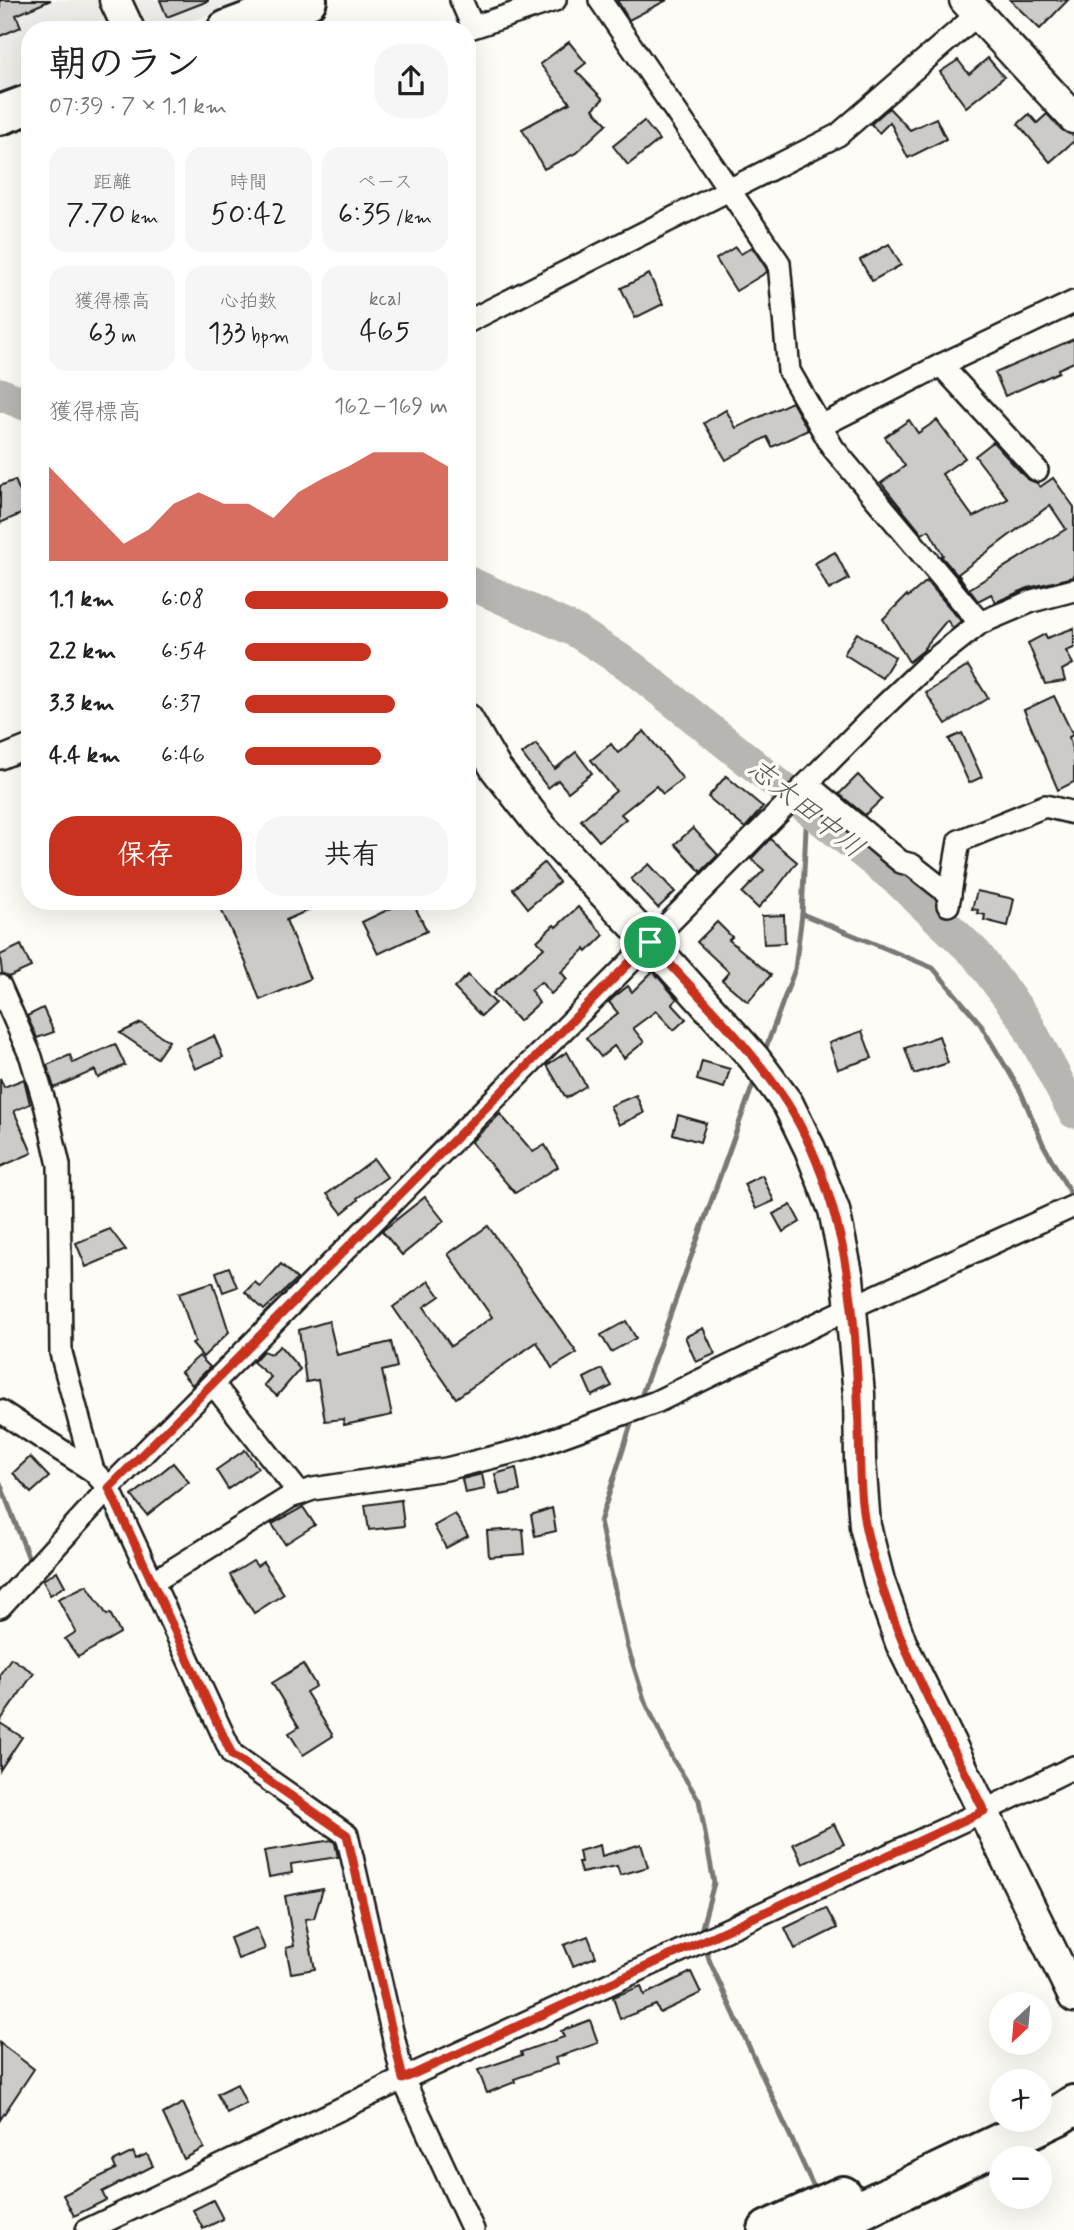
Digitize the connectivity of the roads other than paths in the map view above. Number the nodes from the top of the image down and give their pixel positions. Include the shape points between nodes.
1 (115, 0) edge
2 (307, 0) edge
3 (461, 0) edge
4 (555, 0) edge
5 (600, 0) edge
6 (972, 6) edge
7 (125, 21) edge
8 (251, 21) edge
9 (470, 21) edge
10 (476, 26) edge
11 (21, 107) edge
12 (0, 115) edge
13 (1074, 118) edge
14 (730, 190) junction
15 (1074, 302) edge
16 (476, 317) edge
17 (941, 365) junction
18 (821, 426) junction
19 (1037, 470) dead end
20 (1074, 590) edge
21 (981, 623) junction
22 (476, 735) edge
23 (21, 750) edge
24 (0, 758) edge
25 (804, 787) junction
26 (1074, 813) edge
27 (650, 942) junction
28 (0, 986) edge
29 (1072, 1207) edge
30 (852, 1307) junction
31 (213, 1384) junction
32 (0, 1411) edge
33 (93, 1471) junction
34 (109, 1488) junction
35 (300, 1494) junction
36 (153, 1582) junction
37 (0, 1607) edge
38 (1074, 1767) edge
39 (984, 1811) junction
40 (1074, 1997) edge
41 (403, 2079) junction
42 (1074, 2092) edge
43 (1052, 2101) edge
44 (1074, 2105) edge
45 (989, 2129) edge
46 (87, 2230) edge
47 (473, 2230) edge
48 (768, 2230) edge
49 (818, 2230) edge

1 - 7 street
2 - 8 highway
3 - 9 street
4 - 10 street
5 - 14 street
6 - 13 street
6 - 14 street via 838,135
11 - 12 highway
14 - 16 street
14 - 18 street via 779,263 789,371
15 - 17 street
17 - 18 street
17 - 19 street
18 - 21 street via 833,448
20 - 21 street via 1032,601
21 - 25 street via 928,664
22 - 27 street via 496,769 543,829
23 - 24 street
25 - 26 street via 901,862 912,865 949,900 959,841 1045,806
25 - 27 street
27 - 30 street via 754,1058 788,1104 834,1210
27 - 31 street
28 - 33 street via 31,1057 59,1165 61,1353
29 - 30 street
30 - 35 street via 656,1402 526,1449 446,1469
30 - 39 street via 865,1526 879,1581 901,1643
31 - 34 street
31 - 35 street
32 - 33 street
33 - 34 street
34 - 36 street
34 - 37 street
35 - 36 street
36 - 41 street via 232,1755 347,1835
38 - 39 street
39 - 40 street
39 - 41 street
41 - 46 street
41 - 47 street
42 - 43 highway
44 - 49 highway
45 - 48 highway

